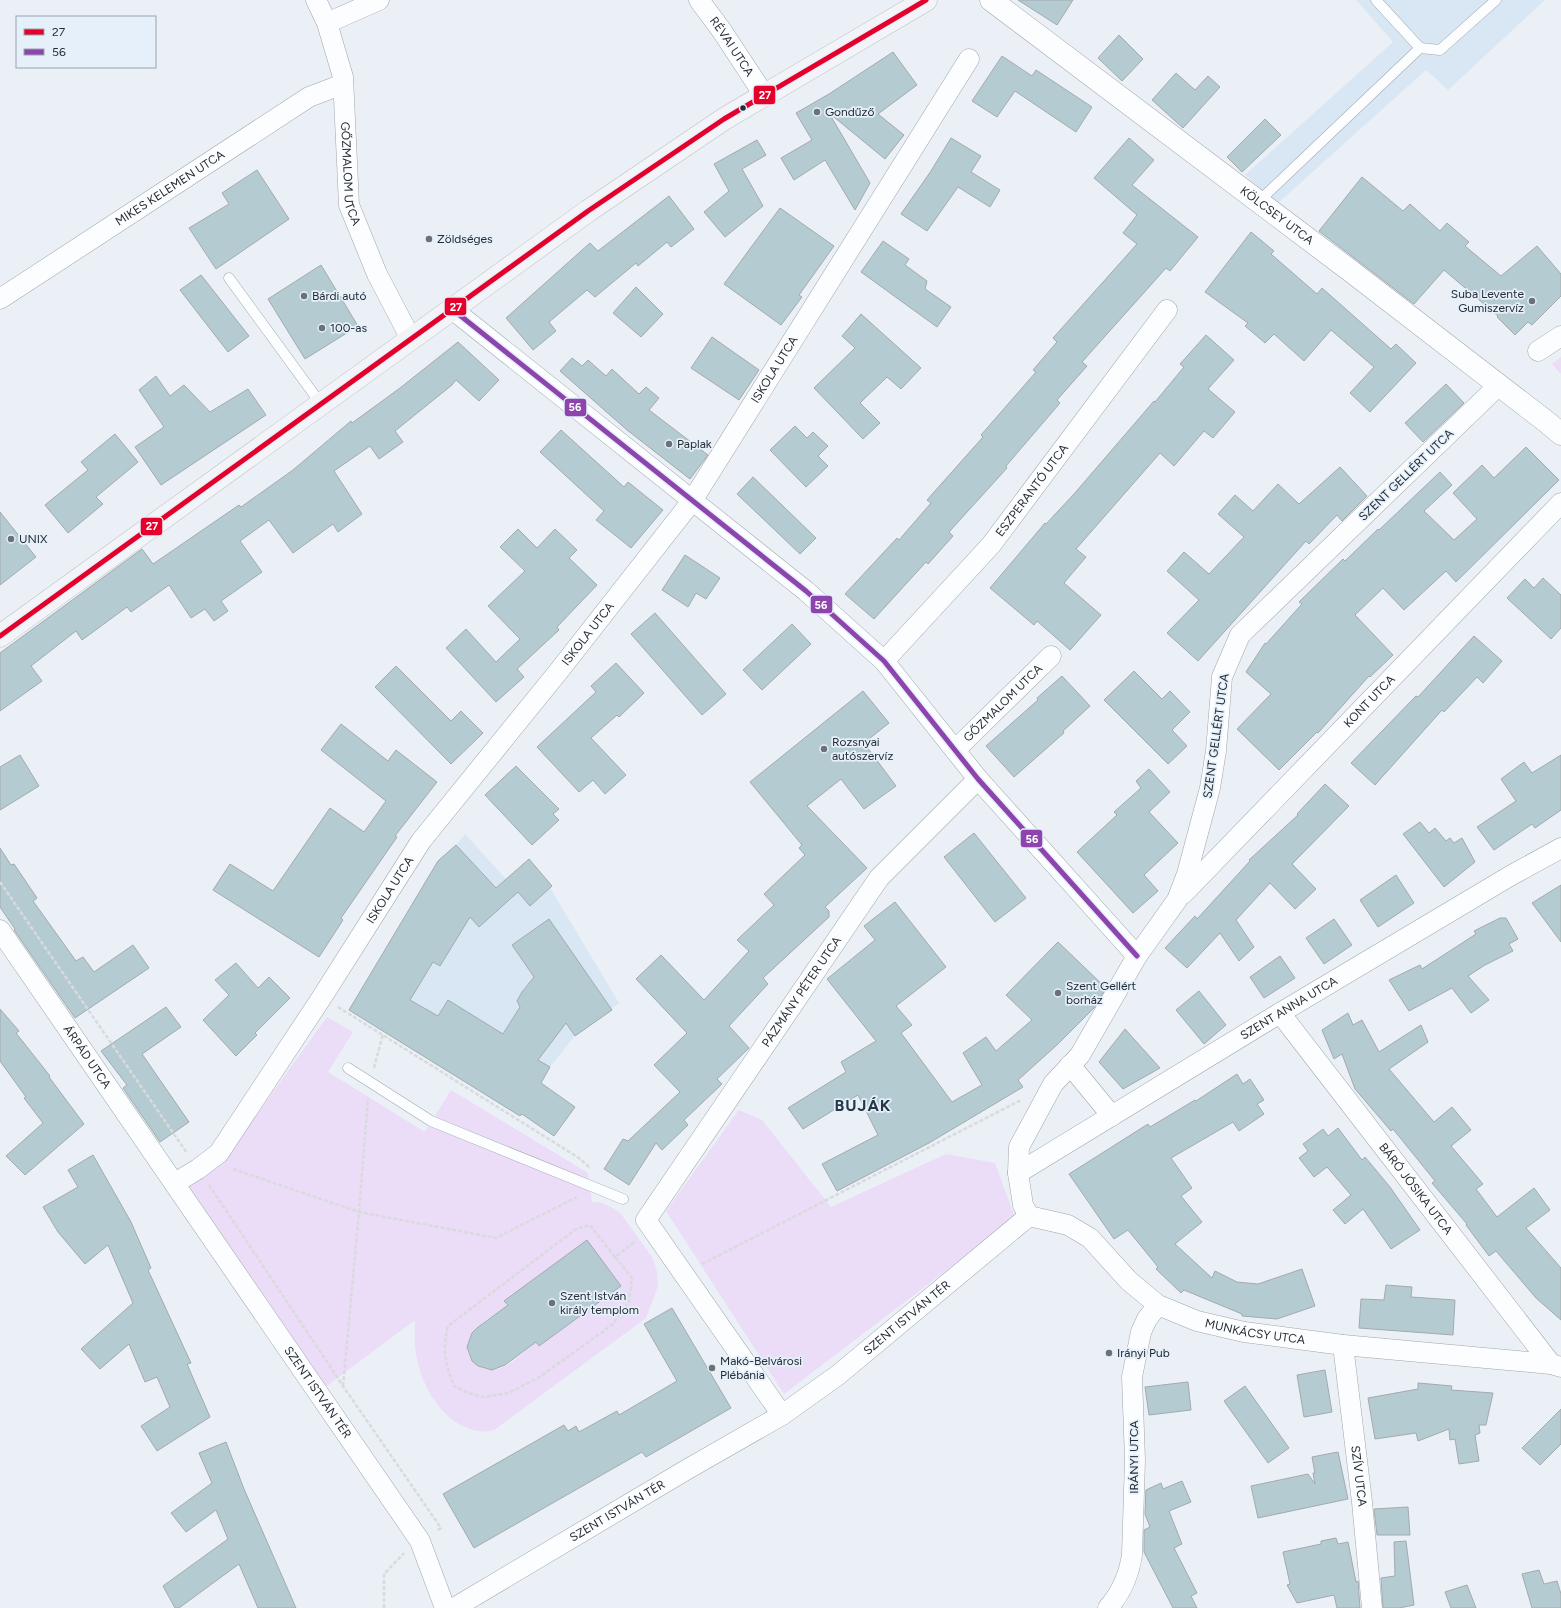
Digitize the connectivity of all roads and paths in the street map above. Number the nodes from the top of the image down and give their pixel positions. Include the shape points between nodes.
1 (316, 0) edge
2 (379, 0) edge
3 (699, 0) edge
4 (926, 0) edge
5 (991, 0) edge
6 (1376, 0) edge
7 (1496, 0) edge
8 (327, 23) junction
9 (1420, 48) junction
10 (969, 59) dead end
11 (343, 84) junction
12 (764, 95) junction
13 (1258, 202) junction
14 (229, 278) dead end
15 (0, 299) edge
16 (452, 309) junction
17 (1167, 310) dead end
18 (1561, 336) edge
19 (411, 339) junction
20 (1538, 351) dead end
21 (1499, 385) junction
22 (321, 404) junction
23 (1561, 434) edge
24 (692, 501) junction
25 (1561, 503) edge
26 (0, 636) edge
27 (1051, 656) dead end
28 (884, 661) junction
29 (955, 750) junction
30 (978, 779) junction
31 (1561, 848) edge
32 (1177, 900) junction
33 (0, 930) edge
34 (1137, 956) junction
35 (322, 997) junction
36 (1280, 1013) junction
37 (383, 1034) junction
38 (1070, 1065) junction
39 (348, 1068) dead end
40 (371, 1082) junction
41 (1025, 1098) dead end
42 (1112, 1116) junction
43 (209, 1161) junction
44 (595, 1173) dead end
45 (1018, 1173) junction
46 (175, 1183) junction
47 (584, 1194) dead end
48 (623, 1198) dead end
49 (359, 1212) junction
50 (1029, 1216) junction
51 (649, 1225) junction
52 (615, 1257) junction
53 (683, 1273) junction
54 (1158, 1305) junction
55 (1343, 1345) junction
56 (1556, 1366) edge
57 (343, 1386) dead end
58 (782, 1415) junction
59 (445, 1608) edge
60 (454, 1608) edge
61 (1108, 1608) edge
62 (1372, 1608) edge

1 - 8 street, GŐZMALOM UTCA
2 - 8 street
3 - 12 street, RÉVAI UTCA
4 - 12 main road
5 - 13 main road, KÖLCSEY UTCA
6 - 9 lane
7 - 9 lane via 1440,50
8 - 11 street, GŐZMALOM UTCA
9 - 13 lane
10 - 24 street, ISKOLA UTCA
11 - 15 street, MIKES KELEMEN UTCA via 309,97
11 - 19 street, GŐZMALOM UTCA via 349,205 377,274
12 - 16 main road via 588,210
13 - 21 main road, KÖLCSEY UTCA
14 - 22 lane
16 - 19 main road
16 - 24 street, GŐZMALOM UTCA
17 - 28 street, ESZPERANTÓ UTCA via 991,545
18 - 20 street
19 - 22 main road
21 - 23 main road, KÖLCSEY UTCA
21 - 32 street, SZENT GELLÉRT UTCA via 1240,634 1222,677 1210,788 1187,874
22 - 26 main road
24 - 28 street, GŐZMALOM UTCA via 806,591
24 - 35 street, ISKOLA UTCA via 421,841
25 - 32 street, KONT UTCA
27 - 29 street, GŐZMALOM UTCA
28 - 29 street, GŐZMALOM UTCA
29 - 30 street, GŐZMALOM UTCA
30 - 34 street, GŐZMALOM UTCA
30 - 51 street, PÁZMÁNY PÉTER UTCA via 879,878
31 - 36 street, SZENT ANNA UTCA
32 - 34 street, SZENT GELLÉRT UTCA
33 - 46 street, ÁRPÁD UTCA
34 - 38 street, SZENT GELLÉRT UTCA via 1080,1055
35 - 37 path
35 - 43 street, ISKOLA UTCA via 219,1153
36 - 42 street, SZENT ANNA UTCA
36 - 56 street, BÁRÓ JÓSIKA UTCA
37 - 40 path
37 - 44 path via 579,1158
38 - 42 street
38 - 45 street, SZENT GELLÉRT UTCA via 1053,1084 1018,1147
39 - 40 lane
40 - 48 lane via 432,1121
40 - 49 path
41 - 53 path
42 - 45 street, SZENT ANNA UTCA
43 - 46 street, ISKOLA UTCA
43 - 49 path
45 - 50 street via 1023,1205
46 - 59 street, SZENT ISTVÁN TÉR via 420,1541
47 - 49 path via 496,1238
49 - 57 path
50 - 54 street, MUNKÁCSY UTCA via 1068,1225 1090,1238 1129,1281
50 - 58 street, SZENT ISTVÁN TÉR via 838,1376
51 - 52 path
51 - 53 street
52 - 52 path via 590,1225 576,1229 448,1326 445,1362 454,1386 484,1397 508,1393 538,1378 612,1325 629,1302 632,1278
53 - 58 street
54 - 55 street, MUNKÁCSY UTCA via 1197,1321 1244,1332
54 - 61 street, IRÁNYI UTCA via 1141,1332 1132,1377 1135,1460 1132,1555 1127,1580
55 - 56 street, MUNKÁCSY UTCA
55 - 62 street, SZÍV UTCA
58 - 60 street, SZENT ISTVÁN TÉR

